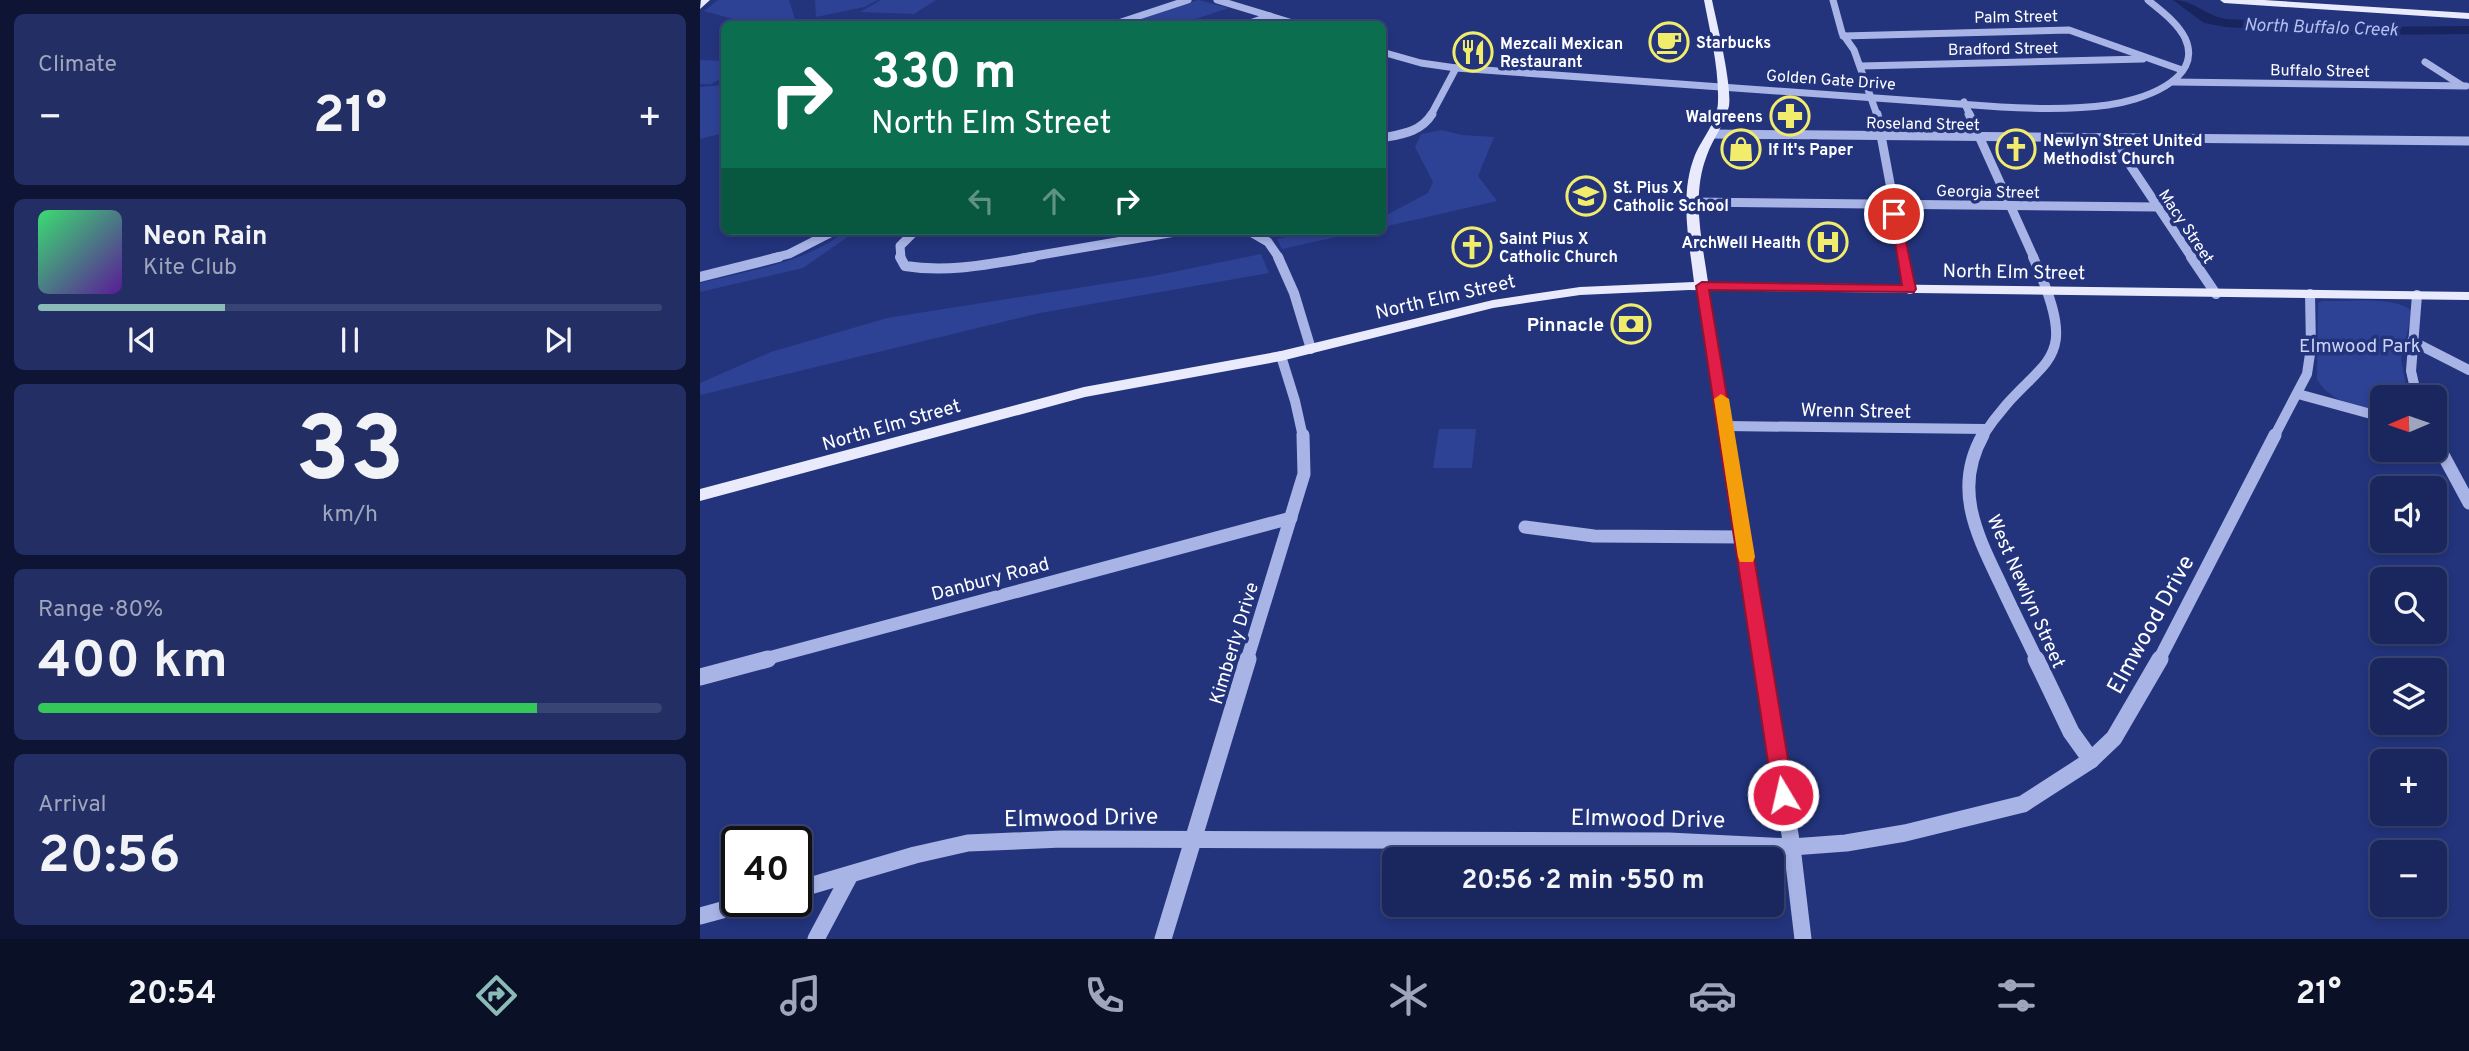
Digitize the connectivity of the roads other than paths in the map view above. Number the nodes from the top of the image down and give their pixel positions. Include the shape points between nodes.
1 (706, 0) edge
2 (1188, 0) edge
3 (1217, 0) edge
4 (1708, 0) edge
5 (1833, 0) edge
6 (2148, 0) edge
7 (2224, 0) edge
8 (700, 6) edge
9 (1270, 16) junction
10 (2469, 16) edge
11 (1124, 21) edge
12 (1256, 21) edge
13 (1286, 21) edge
14 (1843, 36) junction
15 (1386, 54) edge
16 (2147, 59) junction
17 (2425, 61) dead end
18 (1861, 66) junction
19 (1456, 68) junction
20 (2182, 70) junction
21 (2173, 82) junction
22 (1723, 86) junction
23 (2464, 86) joint
24 (1873, 97) junction
25 (1964, 102) junction
26 (1426, 124) joint
27 (1712, 134) junction
28 (1881, 136) junction
29 (1386, 137) edge
30 (1979, 137) junction
31 (2112, 138) junction
32 (2469, 141) edge
33 (1692, 202) junction
34 (1892, 204) junction
35 (2010, 205) junction
36 (2157, 207) junction
37 (826, 235) edge
38 (911, 235) edge
39 (1158, 235) edge
40 (1257, 235) edge
41 (700, 278) edge
42 (1702, 286) junction
43 (1910, 289) junction
44 (2049, 291) junction
45 (2216, 294) junction
46 (2310, 294) junction
47 (2417, 295) junction
48 (2469, 296) edge
49 (2412, 341) junction
50 (1311, 349) junction
51 (1281, 356) junction
52 (2469, 370) edge
53 (2414, 385) edge
54 (2298, 394) junction
55 (2370, 414) edge
56 (1726, 426) junction
57 (1985, 429) junction
58 (2447, 462) edge
59 (700, 495) edge
60 (2469, 503) edge
61 (1291, 518) junction
62 (1525, 527) dead end
63 (1743, 537) junction
64 (700, 677) edge
65 (2091, 760) junction
66 (1193, 841) junction
67 (1791, 846) junction
68 (850, 876) junction
69 (812, 886) edge
70 (721, 910) edge
71 (700, 916) edge
72 (816, 939) edge
73 (1163, 939) edge
74 (1803, 939) edge

1 - 8 main road
2 - 11 street
3 - 9 street
4 - 22 main road
5 - 14 street
6 - 20 street via 2174,23 2188,44 2188,61
7 - 10 main road
9 - 12 street
9 - 13 street
14 - 16 street, Palm Street via 2069,30
14 - 18 street
15 - 19 street, Golden Gate Drive
16 - 18 street, Bradford Street
16 - 20 street, Palm Street
17 - 23 street
18 - 24 street
19 - 22 street, Golden Gate Drive
19 - 26 street
20 - 21 street, Golden Gate Drive
21 - 23 street, Buffalo Street
21 - 25 street, Golden Gate Drive via 2135,100 2100,106
22 - 24 street, Golden Gate Drive
22 - 27 main road via 1722,115
24 - 25 street, Golden Gate Drive
24 - 28 street
25 - 30 street, West Newlyn Street
26 - 29 street
27 - 28 street, Roseland Street
27 - 33 main road via 1697,165
28 - 30 street, Roseland Street
28 - 34 street
30 - 31 street, Roseland Street
30 - 35 street, West Newlyn Street
31 - 32 street, Roseland Street
31 - 36 street, Macy Street
33 - 34 street, Georgia Street
33 - 42 main road
34 - 35 street, Georgia Street
34 - 43 street
35 - 36 street, Georgia Street
35 - 44 street, West Newlyn Street
36 - 45 street, Macy Street
37 - 41 street via 789,254
38 - 39 street via 900,246 905,266 932,270
40 - 50 street via 1276,253
42 - 43 main road, North Elm Street
42 - 50 main road, North Elm Street via 1631,287 1531,297
42 - 56 street
43 - 44 main road, North Elm Street
44 - 45 main road, North Elm Street
44 - 57 street, West Newlyn Street via 2057,344 2044,367
45 - 46 main road, North Elm Street
46 - 47 main road, North Elm Street
46 - 54 street, Elmwood Drive via 2311,347
47 - 48 main road, North Elm Street
47 - 49 street
49 - 52 street
49 - 53 street via 2409,359
50 - 51 main road, North Elm Street
51 - 59 main road, North Elm Street via 1072,395
51 - 61 street, Kimberly Drive via 1307,445
54 - 55 street
54 - 65 street, Elmwood Drive via 2145,688 2114,738
56 - 57 street, Wrenn Street
56 - 63 street
57 - 65 street, West Newlyn Street via 1968,470 1967,500 1977,534 2071,732
58 - 60 street
61 - 64 street, Danbury Road
61 - 66 street, Kimberly Drive
62 - 63 street via 1594,536
63 - 67 street
65 - 67 street, Elmwood Drive via 2023,804 1905,833
66 - 67 street, Elmwood Drive via 1669,841
66 - 68 street, Elmwood Drive via 968,843
66 - 73 street, Kimberly Drive
67 - 74 street
68 - 69 street, Elmwood Drive
68 - 72 street
70 - 71 street

